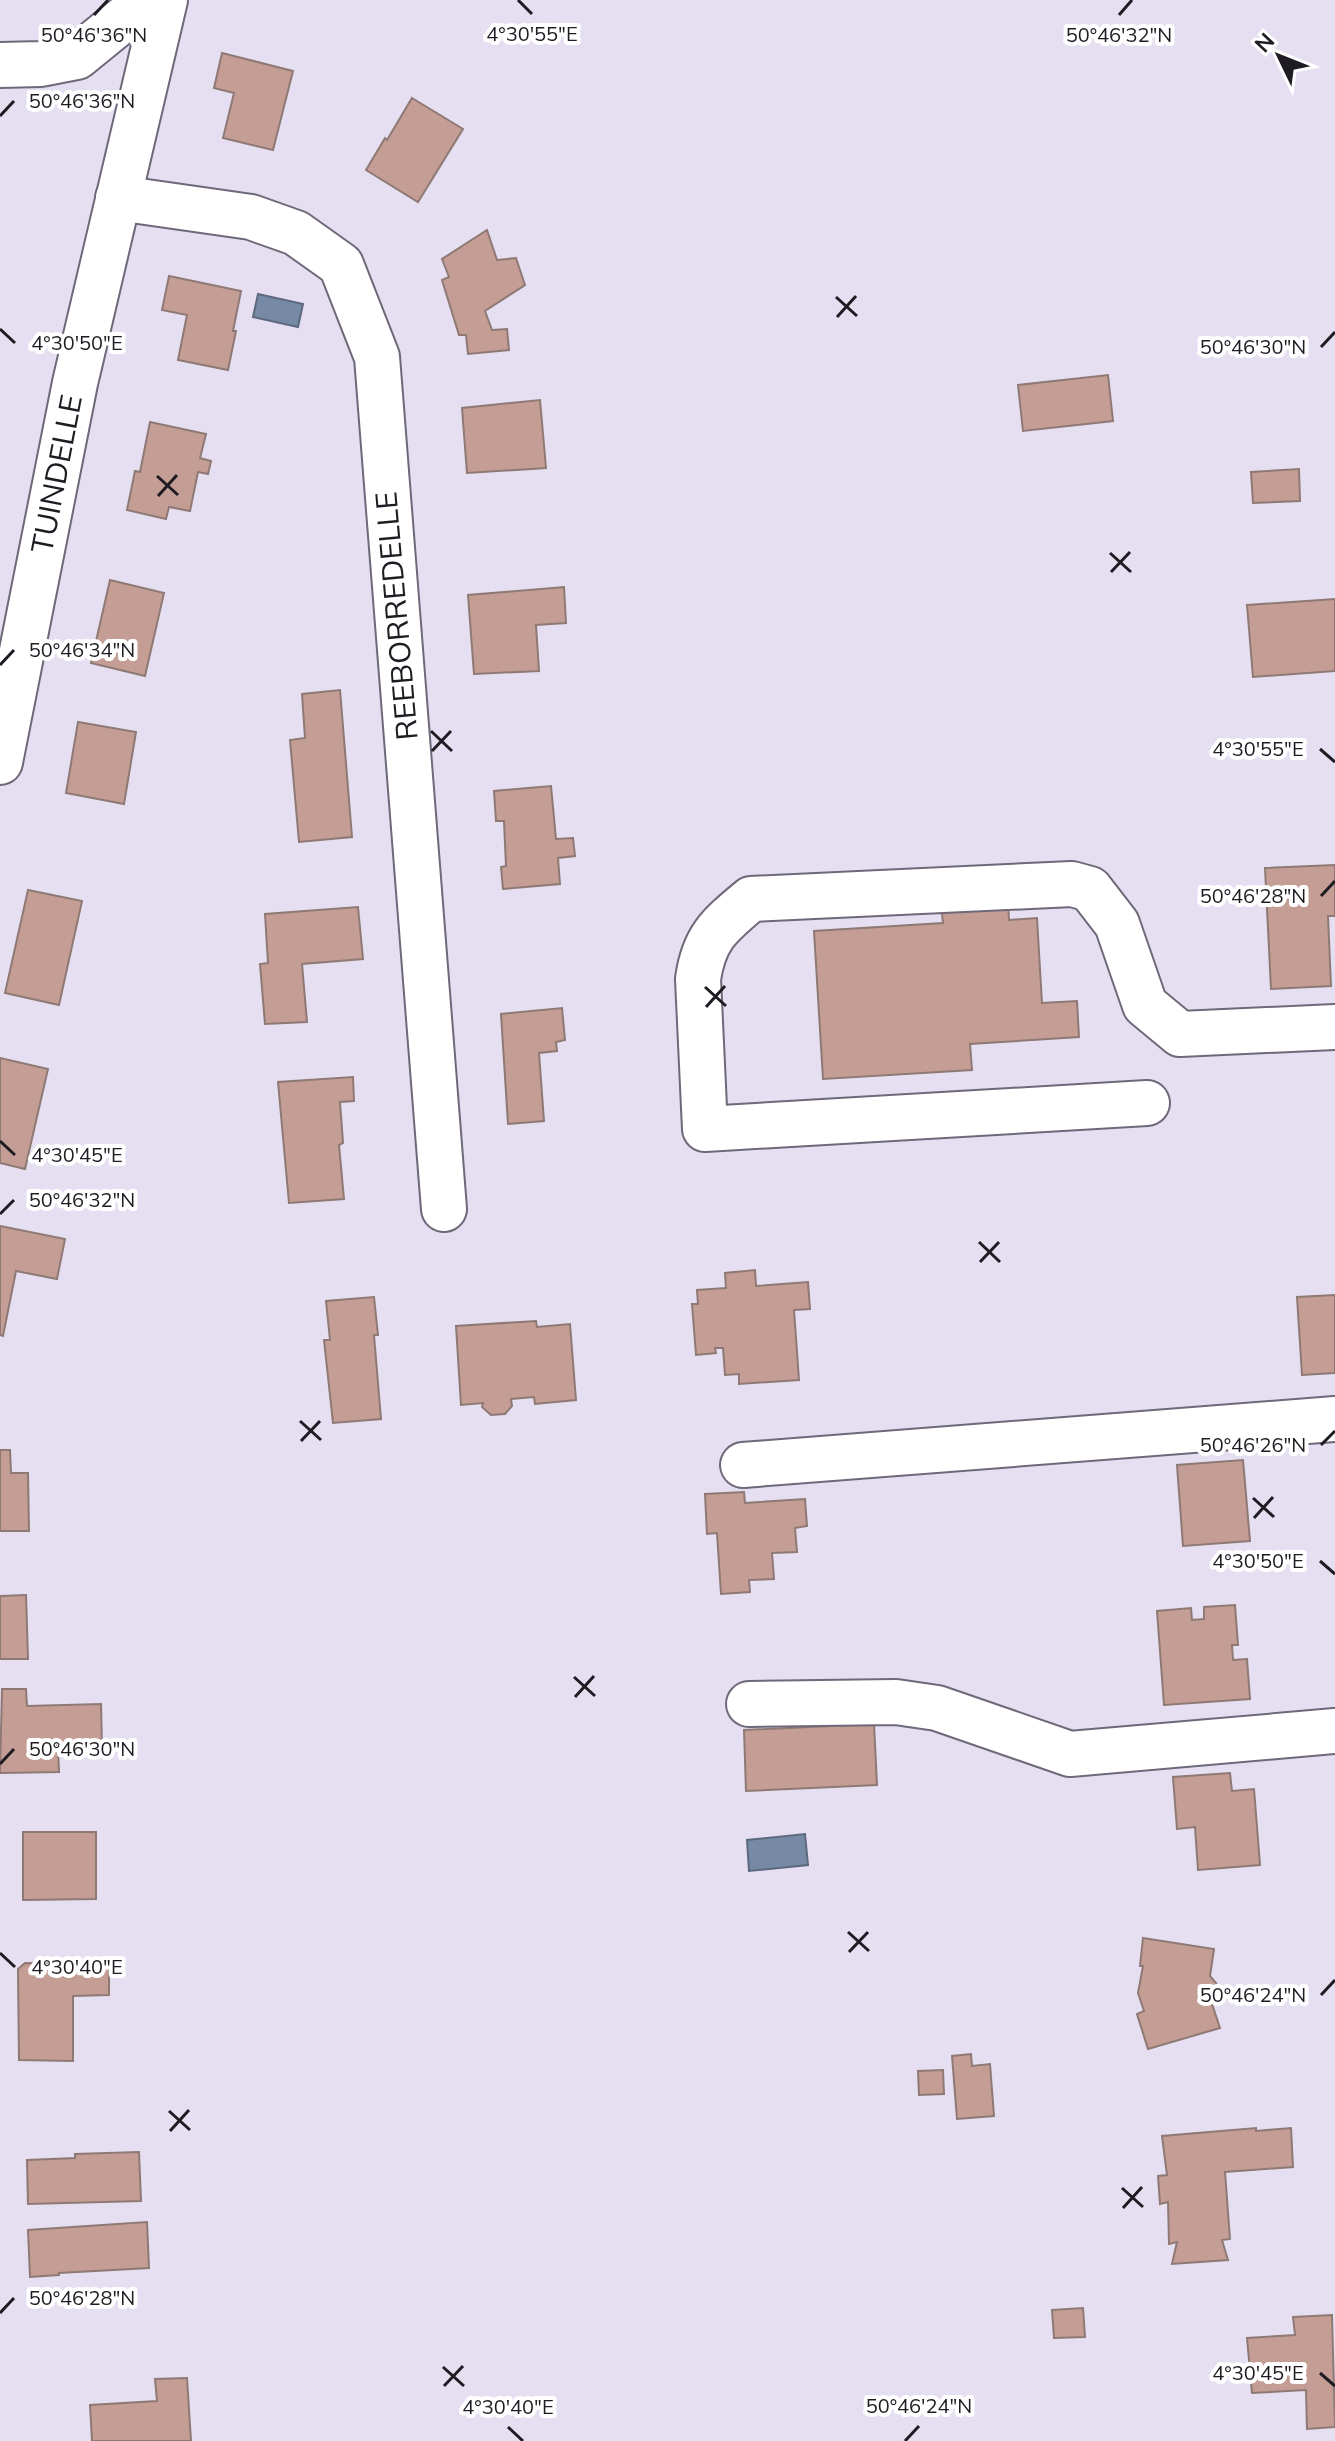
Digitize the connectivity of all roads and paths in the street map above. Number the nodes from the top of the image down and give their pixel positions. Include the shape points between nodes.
1 (147, 0) edge
2 (165, 0) edge
3 (0, 65) edge
4 (118, 198) junction
5 (0, 762) edge
6 (1335, 1027) edge
7 (1147, 1103) dead end
8 (444, 1209) dead end
9 (1335, 1419) edge
10 (743, 1465) dead end
11 (749, 1704) dead end
12 (1335, 1731) edge

1 - 3 street via 77,57
2 - 4 street, TUINDELLE
4 - 5 street, TUINDELLE via 75,383
4 - 8 street, REEBORREDELLE via 251,217 296,233 341,265 377,357
6 - 7 street via 1180,1034 1145,1005 1117,924 1090,889 1072,884 751,899 718,927 701,957 705,1129
9 - 10 street
11 - 12 street via 896,1702 937,1708 1070,1754

